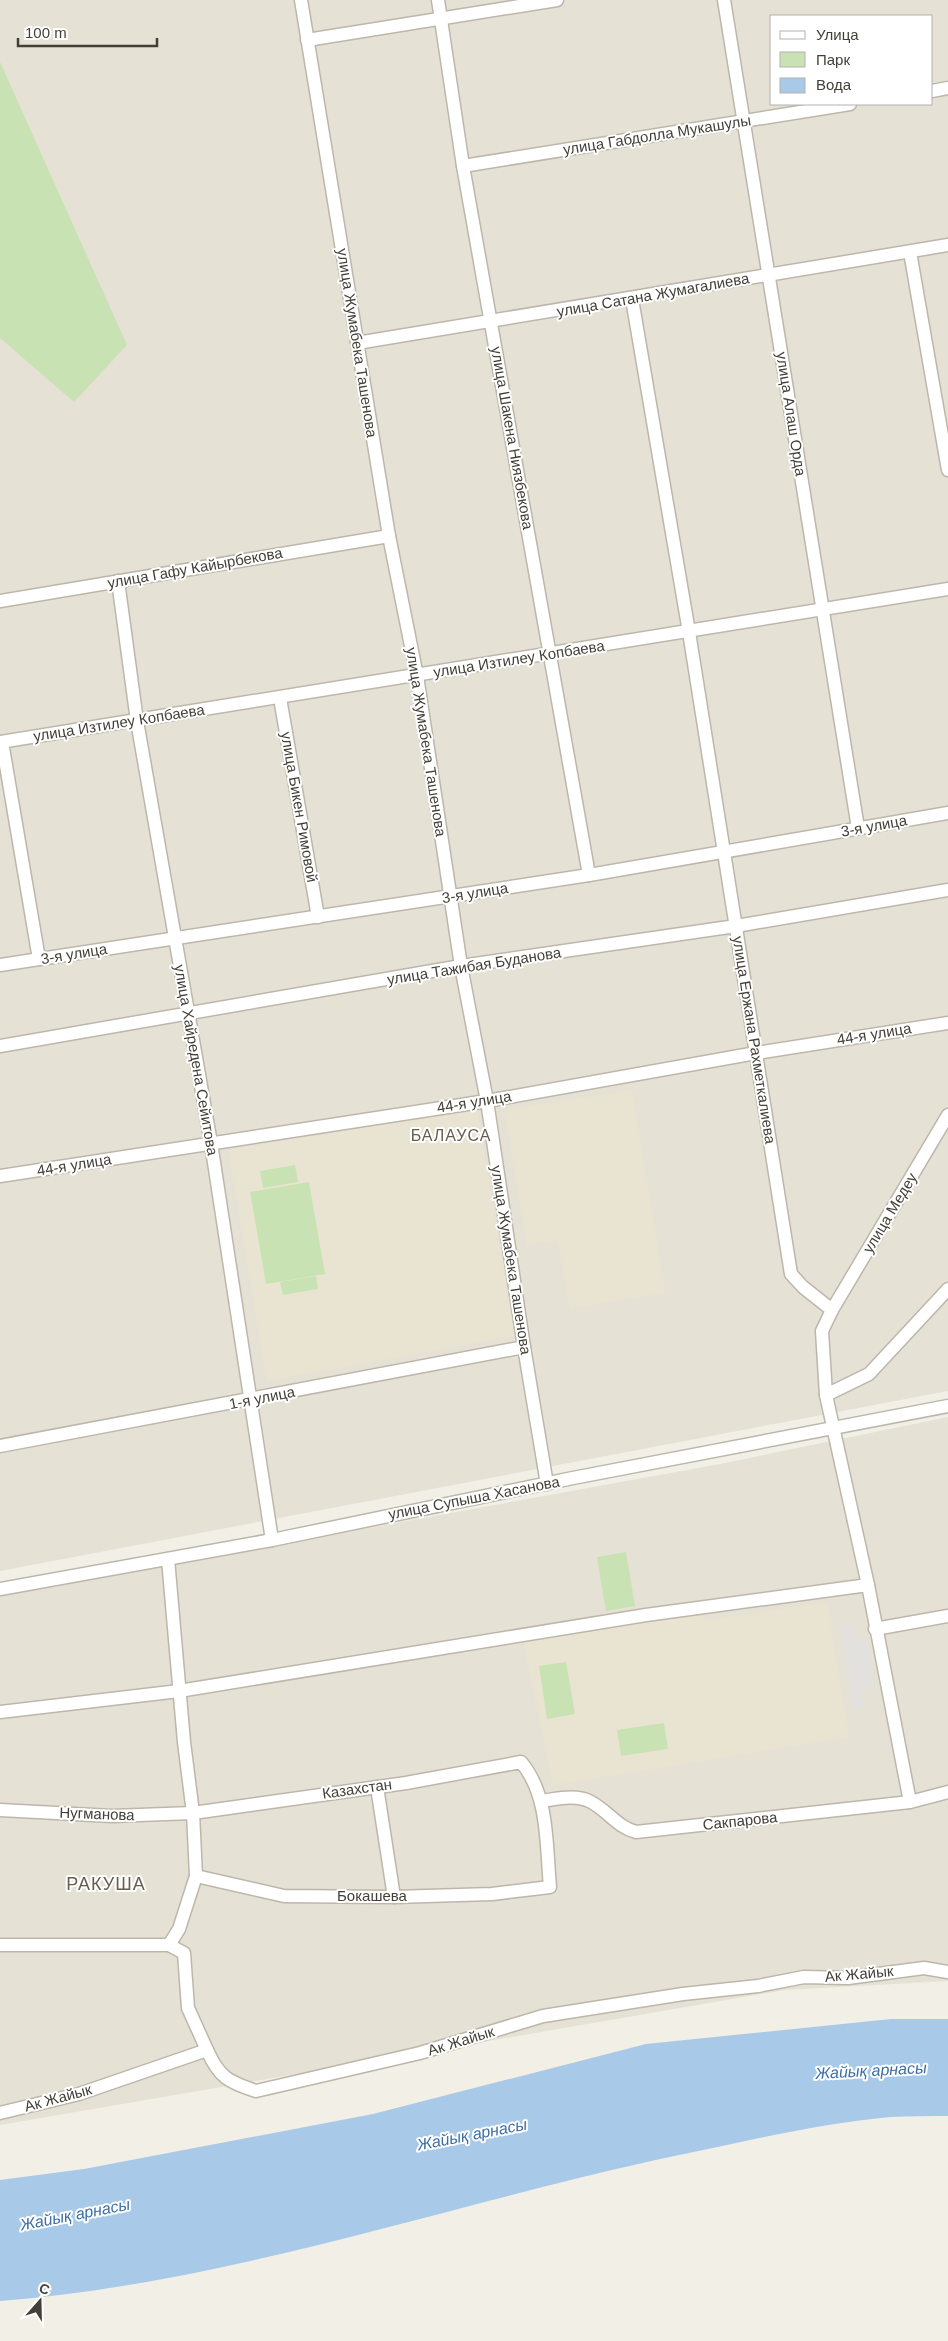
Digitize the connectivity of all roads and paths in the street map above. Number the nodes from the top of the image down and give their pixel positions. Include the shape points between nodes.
1 (301, 0) edge
2 (438, 0) edge
3 (557, 0) edge
4 (724, 0) edge
5 (440, 20) junction
6 (307, 40) junction
7 (948, 88) edge
8 (933, 91) edge
9 (844, 105) edge
10 (744, 121) junction
11 (463, 166) junction
12 (948, 245) edge
13 (910, 252) junction
14 (770, 275) junction
15 (632, 298) junction
16 (491, 322) junction
17 (357, 343) junction
18 (948, 470) edge
19 (389, 536) junction
20 (118, 581) junction
21 (948, 589) edge
22 (0, 601) edge
23 (821, 609) junction
24 (689, 632) junction
25 (550, 654) junction
26 (417, 676) junction
27 (280, 698) junction
28 (138, 721) junction
29 (1, 742) edge
30 (948, 813) edge
31 (858, 828) junction
32 (725, 853) junction
33 (589, 875) junction
34 (948, 890) edge
35 (451, 896) junction
36 (318, 916) junction
37 (736, 926) junction
38 (175, 938) junction
39 (40, 959) junction
40 (0, 965) edge
41 (461, 966) junction
42 (189, 1015) junction
43 (948, 1023) edge
44 (0, 1046) edge
45 (756, 1053) junction
46 (487, 1101) junction
47 (948, 1115) edge
48 (211, 1143) junction
49 (0, 1176) edge
50 (948, 1289) edge
51 (832, 1310) junction
52 (524, 1347) junction
53 (826, 1395) junction
54 (251, 1400) junction
55 (948, 1406) edge
56 (834, 1428) junction
57 (0, 1446) edge
58 (547, 1484) junction
59 (272, 1540) junction
60 (168, 1559) junction
61 (868, 1585) junction
62 (0, 1587) edge
63 (948, 1616) edge
64 (875, 1629) junction
65 (179, 1691) junction
66 (0, 1712) edge
67 (377, 1787) junction
68 (948, 1792) edge
69 (541, 1800) junction
70 (910, 1802) junction
71 (0, 1810) edge
72 (193, 1813) junction
73 (196, 1876) junction
74 (394, 1897) junction
75 (169, 1945) junction
76 (0, 1946) edge
77 (948, 1972) edge
78 (206, 2050) junction
79 (0, 2113) edge

1 - 6 street, улица Жумабека Ташенова
2 - 5 street, улица Шакена Ниязбекова
3 - 5 street
4 - 10 street, улица Алаш Орда
5 - 6 street
5 - 11 street, улица Шакена Ниязбекова
6 - 17 street, улица Жумабека Ташенова
7 - 8 street
9 - 10 street, улица Габдолла Мукашулы
10 - 11 street, улица Габдолла Мукашулы
10 - 14 street, улица Алаш Орда
11 - 16 street, улица Шакена Ниязбекова
12 - 13 street, улица Сатана Жумагалиева
13 - 14 street, улица Сатана Жумагалиева
13 - 18 street
14 - 15 street, улица Сатана Жумагалиева
14 - 23 street, улица Алаш Орда
15 - 16 street, улица Сатана Жумагалиева
15 - 24 street, улица Ержана Рахметкалиева
16 - 17 street, улица Сатана Жумагалиева
16 - 25 street, улица Шакена Ниязбекова
17 - 19 street, улица Жумабека Ташенова
19 - 20 street, улица Гафу Кайырбекова
19 - 26 street, улица Жумабека Ташенова
20 - 22 street, улица Гафу Кайырбекова
20 - 28 street, улица Хайредена Сейитова
21 - 23 street, улица Изтилеу Копбаева
23 - 24 street, улица Изтилеу Копбаева
23 - 31 street, улица Алаш Орда
24 - 25 street, улица Изтилеу Копбаева
24 - 32 street, улица Ержана Рахметкалиева
25 - 26 street, улица Изтилеу Копбаева
25 - 33 street, улица Шакена Ниязбекова
26 - 27 street, улица Изтилеу Копбаева
26 - 35 street, улица Жумабека Ташенова
27 - 28 street, улица Изтилеу Копбаева
27 - 36 street, улица Бикен Римовой
28 - 29 street, улица Изтилеу Копбаева
28 - 38 street, улица Хайредена Сейитова
29 - 39 street
30 - 31 street, 3-я улица
31 - 32 street, 3-я улица
32 - 33 street, 3-я улица
32 - 37 street, улица Ержана Рахметкалиева
33 - 35 street, 3-я улица
34 - 37 street, улица Тажибая Буданова
35 - 36 street, 3-я улица
35 - 41 street, улица Жумабека Ташенова
36 - 38 street, 3-я улица
37 - 41 street, улица Тажибая Буданова
37 - 45 street, улица Ержана Рахметкалиева
38 - 39 street, 3-я улица
38 - 42 street, улица Хайредена Сейитова
39 - 40 street, 3-я улица
41 - 42 street, улица Тажибая Буданова
41 - 46 street, улица Жумабека Ташенова
42 - 44 street, улица Тажибая Буданова
42 - 48 street, улица Хайредена Сейитова
43 - 45 street, 44-я улица
45 - 46 street, 44-я улица
45 - 51 street, улица Ержана Рахметкалиева via 791,1274
46 - 48 street, 44-я улица
46 - 52 street, улица Жумабека Ташенова
47 - 51 street, улица Медеу
48 - 49 street, 44-я улица
48 - 54 street, улица Хайредена Сейитова
50 - 53 street via 869,1374
51 - 53 street via 822,1331
52 - 54 street, 1-я улица
52 - 58 street, улица Жумабека Ташенова
53 - 56 street
54 - 57 street, 1-я улица
54 - 59 street, улица Хайредена Сейитова
55 - 56 street, улица Супыша Хасанова
56 - 58 street, улица Супыша Хасанова
56 - 61 street
58 - 59 street, улица Супыша Хасанова
59 - 60 street, улица Супыша Хасанова
60 - 62 street, улица Супыша Хасанова
60 - 65 street
61 - 64 street
61 - 65 street via 646,1615
63 - 64 street
64 - 70 street
65 - 66 street
65 - 72 street
67 - 69 street, Казахстан via 521,1762 531,1774
67 - 72 street, Казахстан
67 - 74 street
68 - 70 street, Сакпарова
69 - 70 street, Сакпарова via 572,1797 591,1801 624,1829 636,1832
69 - 74 street, Бокашева via 550,1887 492,1894
71 - 72 street, Нугманова via 112,1816
72 - 73 street
73 - 74 street, Бокашева via 284,1896
73 - 75 street via 179,1929
75 - 76 street
75 - 78 street via 184,1953 188,2008
77 - 78 street, Ак Жайык via 924,1968 848,1978 804,1977 543,2016 420,2053 256,2091 233,2084 215,2068
78 - 79 street, Ак Жайык via 79,2094

